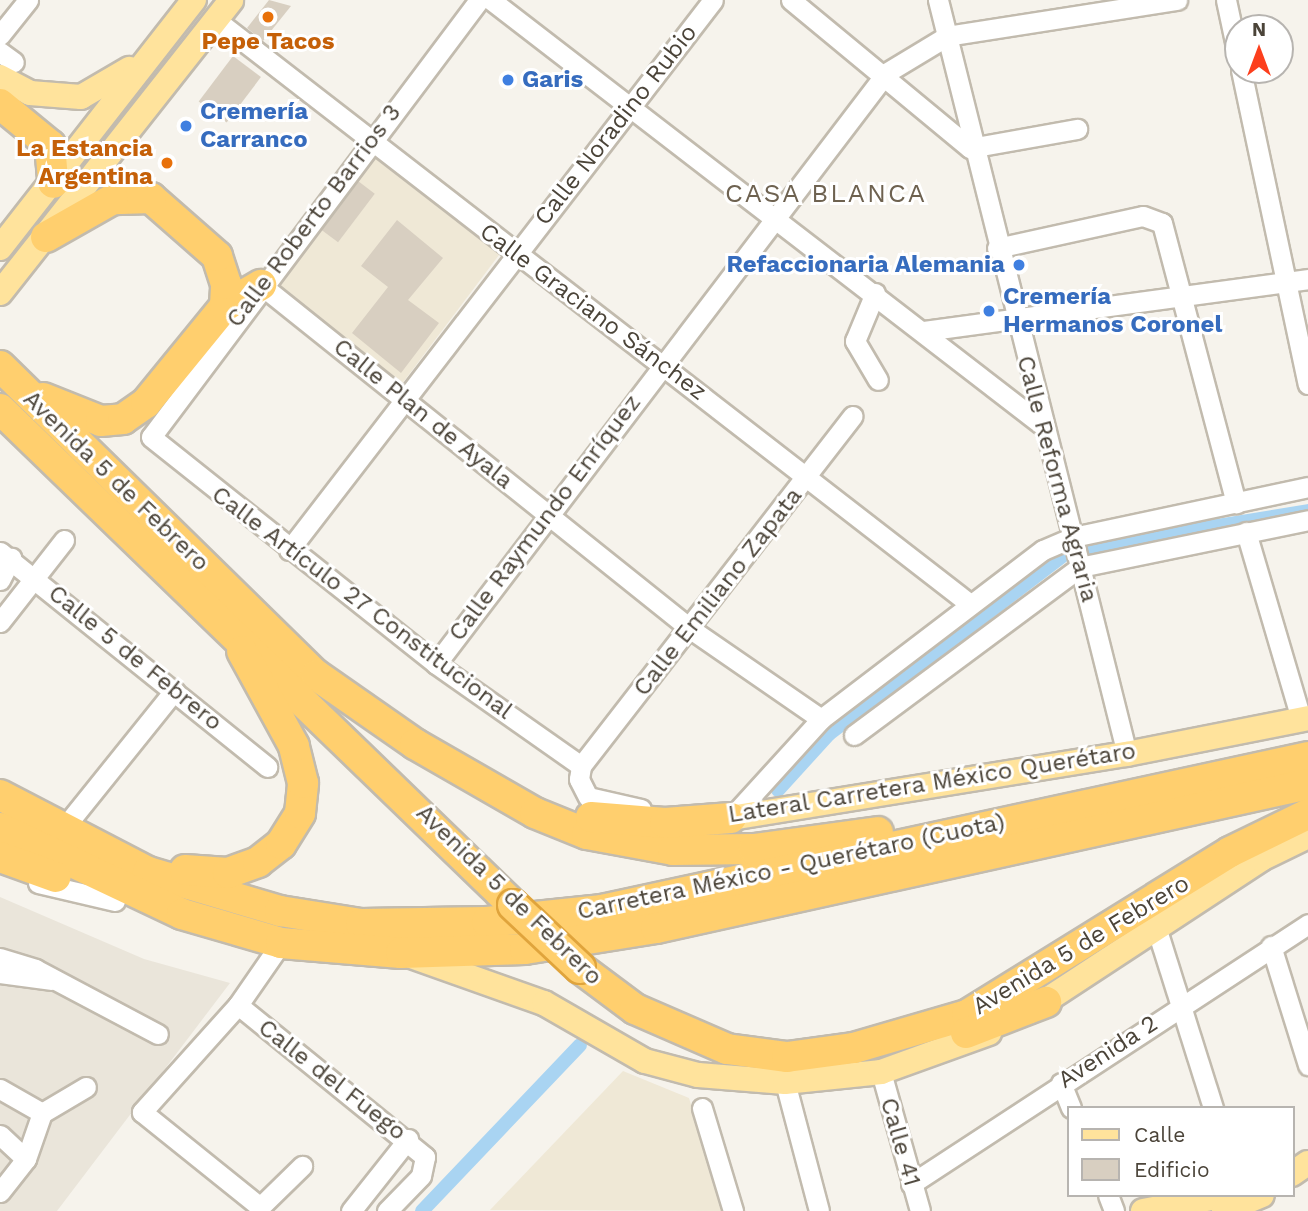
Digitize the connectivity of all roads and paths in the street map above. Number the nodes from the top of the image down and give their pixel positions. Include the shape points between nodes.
1 (28, 0) edge
2 (193, 0) edge
3 (231, 0) edge
4 (478, 0) edge
5 (491, 0) edge
6 (713, 0) edge
7 (791, 0) edge
8 (938, 0) edge
9 (1177, 0) edge
10 (1122, 5) edge
11 (216, 20) junction
12 (0, 35) edge
13 (947, 36) junction
14 (157, 47) junction
15 (5, 64) edge
16 (886, 73) junction
17 (1244, 84) edge
18 (0, 104) edge
19 (628, 107) junction
20 (1077, 129) dead end
21 (371, 141) junction
22 (970, 148) junction
23 (52, 183) junction
24 (774, 216) junction
25 (46, 237) junction
26 (0, 248) edge
27 (997, 248) junction
28 (515, 253) junction
29 (1308, 279) edge
30 (1285, 282) junction
31 (261, 285) junction
32 (0, 293) edge
33 (874, 293) junction
34 (1183, 299) junction
35 (225, 306) junction
36 (1016, 322) junction
37 (924, 331) junction
38 (661, 362) junction
39 (878, 380) dead end
40 (1308, 384) edge
41 (6, 387) edge
42 (404, 396) junction
43 (852, 416) dead end
44 (1041, 424) junction
45 (151, 432) joint
46 (807, 475) junction
47 (1308, 487) edge
48 (1236, 503) junction
49 (547, 516) junction
50 (1308, 520) edge
51 (1246, 532) junction
52 (1073, 537) junction
53 (64, 540) dead end
54 (289, 550) junction
55 (6, 555) edge
56 (1080, 567) junction
57 (35, 576) junction
58 (0, 580) edge
59 (970, 604) junction
60 (0, 622) edge
61 (228, 626) junction
62 (692, 630) junction
63 (436, 664) junction
64 (174, 691) junction
65 (1304, 718) edge
66 (821, 719) junction
67 (854, 735) dead end
68 (1127, 754) junction
69 (1308, 757) edge
70 (581, 766) junction
71 (267, 767) dead end
72 (1308, 784) edge
73 (12, 802) edge
74 (1076, 804) junction
75 (535, 813) junction
76 (1308, 814) edge
77 (731, 818) junction
78 (67, 824) junction
79 (0, 828) edge
80 (1308, 836) edge
81 (0, 858) edge
82 (0, 870) edge
83 (115, 901) junction
84 (182, 914) junction
85 (1308, 924) edge
86 (1156, 927) junction
87 (281, 943) junction
88 (1271, 946) junction
89 (401, 953) junction
90 (0, 958) edge
91 (0, 973) edge
92 (51, 980) junction
93 (1046, 1002) junction
94 (1182, 1004) junction
95 (238, 1005) junction
96 (158, 1034) dead end
97 (1308, 1065) edge
98 (786, 1069) junction
99 (881, 1072) junction
100 (1061, 1083) junction
101 (86, 1087) dead end
102 (0, 1089) edge
103 (1070, 1106) edge
104 (1212, 1106) edge
105 (702, 1108) dead end
106 (42, 1113) junction
107 (0, 1135) edge
108 (408, 1139) junction
109 (26, 1159) junction
110 (302, 1166) dead end
111 (911, 1184) junction
112 (0, 1192) edge
113 (1255, 1197) edge
114 (1192, 1199) edge
115 (1232, 1204) edge
116 (351, 1211) edge
117 (387, 1211) edge
118 (733, 1211) edge
119 (819, 1211) edge
120 (920, 1211) edge
121 (1143, 1211) edge

1 - 12 street
2 - 14 main road
3 - 11 main road
4 - 21 street, Calle Roberto Barrios 3
5 - 19 street
6 - 19 street, Calle Noradino Rubio
7 - 16 street
8 - 13 street, Calle Reforma Agraria
9 - 10 street
10 - 13 street
11 - 21 street, Calle Graciano Sánchez
11 - 25 main road
13 - 16 street
13 - 22 street, Calle Reforma Agraria
14 - 15 main road via 103,89 81,97 30,93
14 - 23 main road
16 - 22 street
16 - 24 street, Calle Raymundo Enríquez
17 - 30 street
18 - 23 highway via 50,145
19 - 24 street
19 - 28 street, Calle Noradino Rubio
20 - 22 street
21 - 28 street, Calle Graciano Sánchez
21 - 31 street, Calle Roberto Barrios 3
22 - 27 street, Calle Reforma Agraria
23 - 26 main road
24 - 33 street
24 - 38 street, Calle Raymundo Enríquez
25 - 32 main road
25 - 35 highway via 113,199 151,198 217,256 226,277
27 - 34 street via 1154,217 1162,223
27 - 36 street, Calle Reforma Agraria
28 - 38 street, Calle Graciano Sánchez
28 - 42 street, Calle Noradino Rubio
29 - 30 street
30 - 34 street
30 - 40 street
31 - 35 highway
31 - 42 street, Calle Plan de Ayala
31 - 45 street, Calle Roberto Barrios 3
33 - 37 street
33 - 39 street via 855,335
34 - 36 street
34 - 48 street
35 - 41 highway via 146,403 123,419 73,414
36 - 37 street
36 - 44 street, Calle Reforma Agraria
37 - 44 street
38 - 46 street, Calle Graciano Sánchez
38 - 49 street, Calle Raymundo Enríquez
41 - 61 highway, Avenida 5 de Febrero
41 - 75 highway, Avenida 5 de Febrero via 316,675 415,744
42 - 49 street, Calle Plan de Ayala
42 - 54 street, Calle Noradino Rubio
43 - 46 street, Calle Emiliano Zapata
44 - 52 street, Calle Reforma Agraria
45 - 54 street, Calle Artículo 27 Constitucional via 152,440
46 - 59 street, Calle Graciano Sánchez
46 - 62 street, Calle Emiliano Zapata
47 - 48 street
48 - 52 street
49 - 62 street, Calle Plan de Ayala
49 - 63 street, Calle Raymundo Enríquez
50 - 51 street
51 - 56 street
51 - 65 street
52 - 56 street, Calle Reforma Agraria
52 - 59 street via 1043,550
53 - 57 street
54 - 63 street, Calle Artículo 27 Constitucional
55 - 57 street, Calle 5 de Febrero
55 - 58 street
56 - 67 street
56 - 68 street, Calle Reforma Agraria
57 - 60 street
57 - 64 street, Calle 5 de Febrero
59 - 66 street
61 - 78 highway via 294,746 303,783 300,813 281,844 258,862 228,873 195,873 138,856
61 - 98 highway, Avenida 5 de Febrero, bridge via 580,968 681,1033
62 - 66 street, Calle Plan de Ayala
62 - 70 street, Calle Emiliano Zapata
63 - 70 street, Calle Artículo 27 Constitucional
64 - 71 street, Calle 5 de Febrero
64 - 78 street
65 - 68 main road, Lateral Carretera México Querétaro
66 - 77 street
68 - 77 main road, Lateral Carretera México Querétaro
69 - 74 highway, Carretera México - Querétaro (Cuota)
70 - 77 street, Lateral Carretera México Querétaro via 580,786 594,800
72 - 89 highway, Carretera México - Querétaro (Cuota) via 656,928 525,948
73 - 74 highway, Carretera México - Querétaro (Cuota) via 148,872 280,911 361,924 488,922 602,910
73 - 78 highway
74 - 75 highway, Avenida 5 de Febrero via 999,810 754,849 673,850 587,834
75 - 77 highway via 665,822
76 - 98 highway, Avenida 5 de Febrero via 1230,852 967,1015
79 - 84 highway, Carretera México - Querétaro (Cuota)
80 - 86 main road via 1261,859
81 - 83 highway
82 - 83 street via 71,894
83 - 84 highway
84 - 87 highway, Carretera México - Querétaro (Cuota)
85 - 88 street, Avenida 2
86 - 93 main road
86 - 94 street
87 - 89 highway, Carretera México - Querétaro (Cuota)
87 - 95 street
88 - 94 street, Avenida 2
88 - 97 street
89 - 98 main road via 544,1003 645,1061 698,1075
90 - 92 street
91 - 92 street
92 - 96 street
93 - 98 highway via 916,1049
93 - 99 main road via 933,1058
94 - 100 street, Avenida 2
94 - 104 street
95 - 108 street, Calle del Fuego
95 - 110 street via 142,1112 260,1207
98 - 99 main road
98 - 119 street
99 - 111 street, Calle 41
100 - 103 street
100 - 111 street, Avenida 2
101 - 106 street
102 - 106 street
105 - 118 street
106 - 109 street
107 - 109 street
108 - 116 street
108 - 117 street, Calle del Fuego via 425,1157 421,1176
109 - 112 street
111 - 120 street, Calle 41
113 - 115 main road
114 - 115 main road
114 - 121 main road

